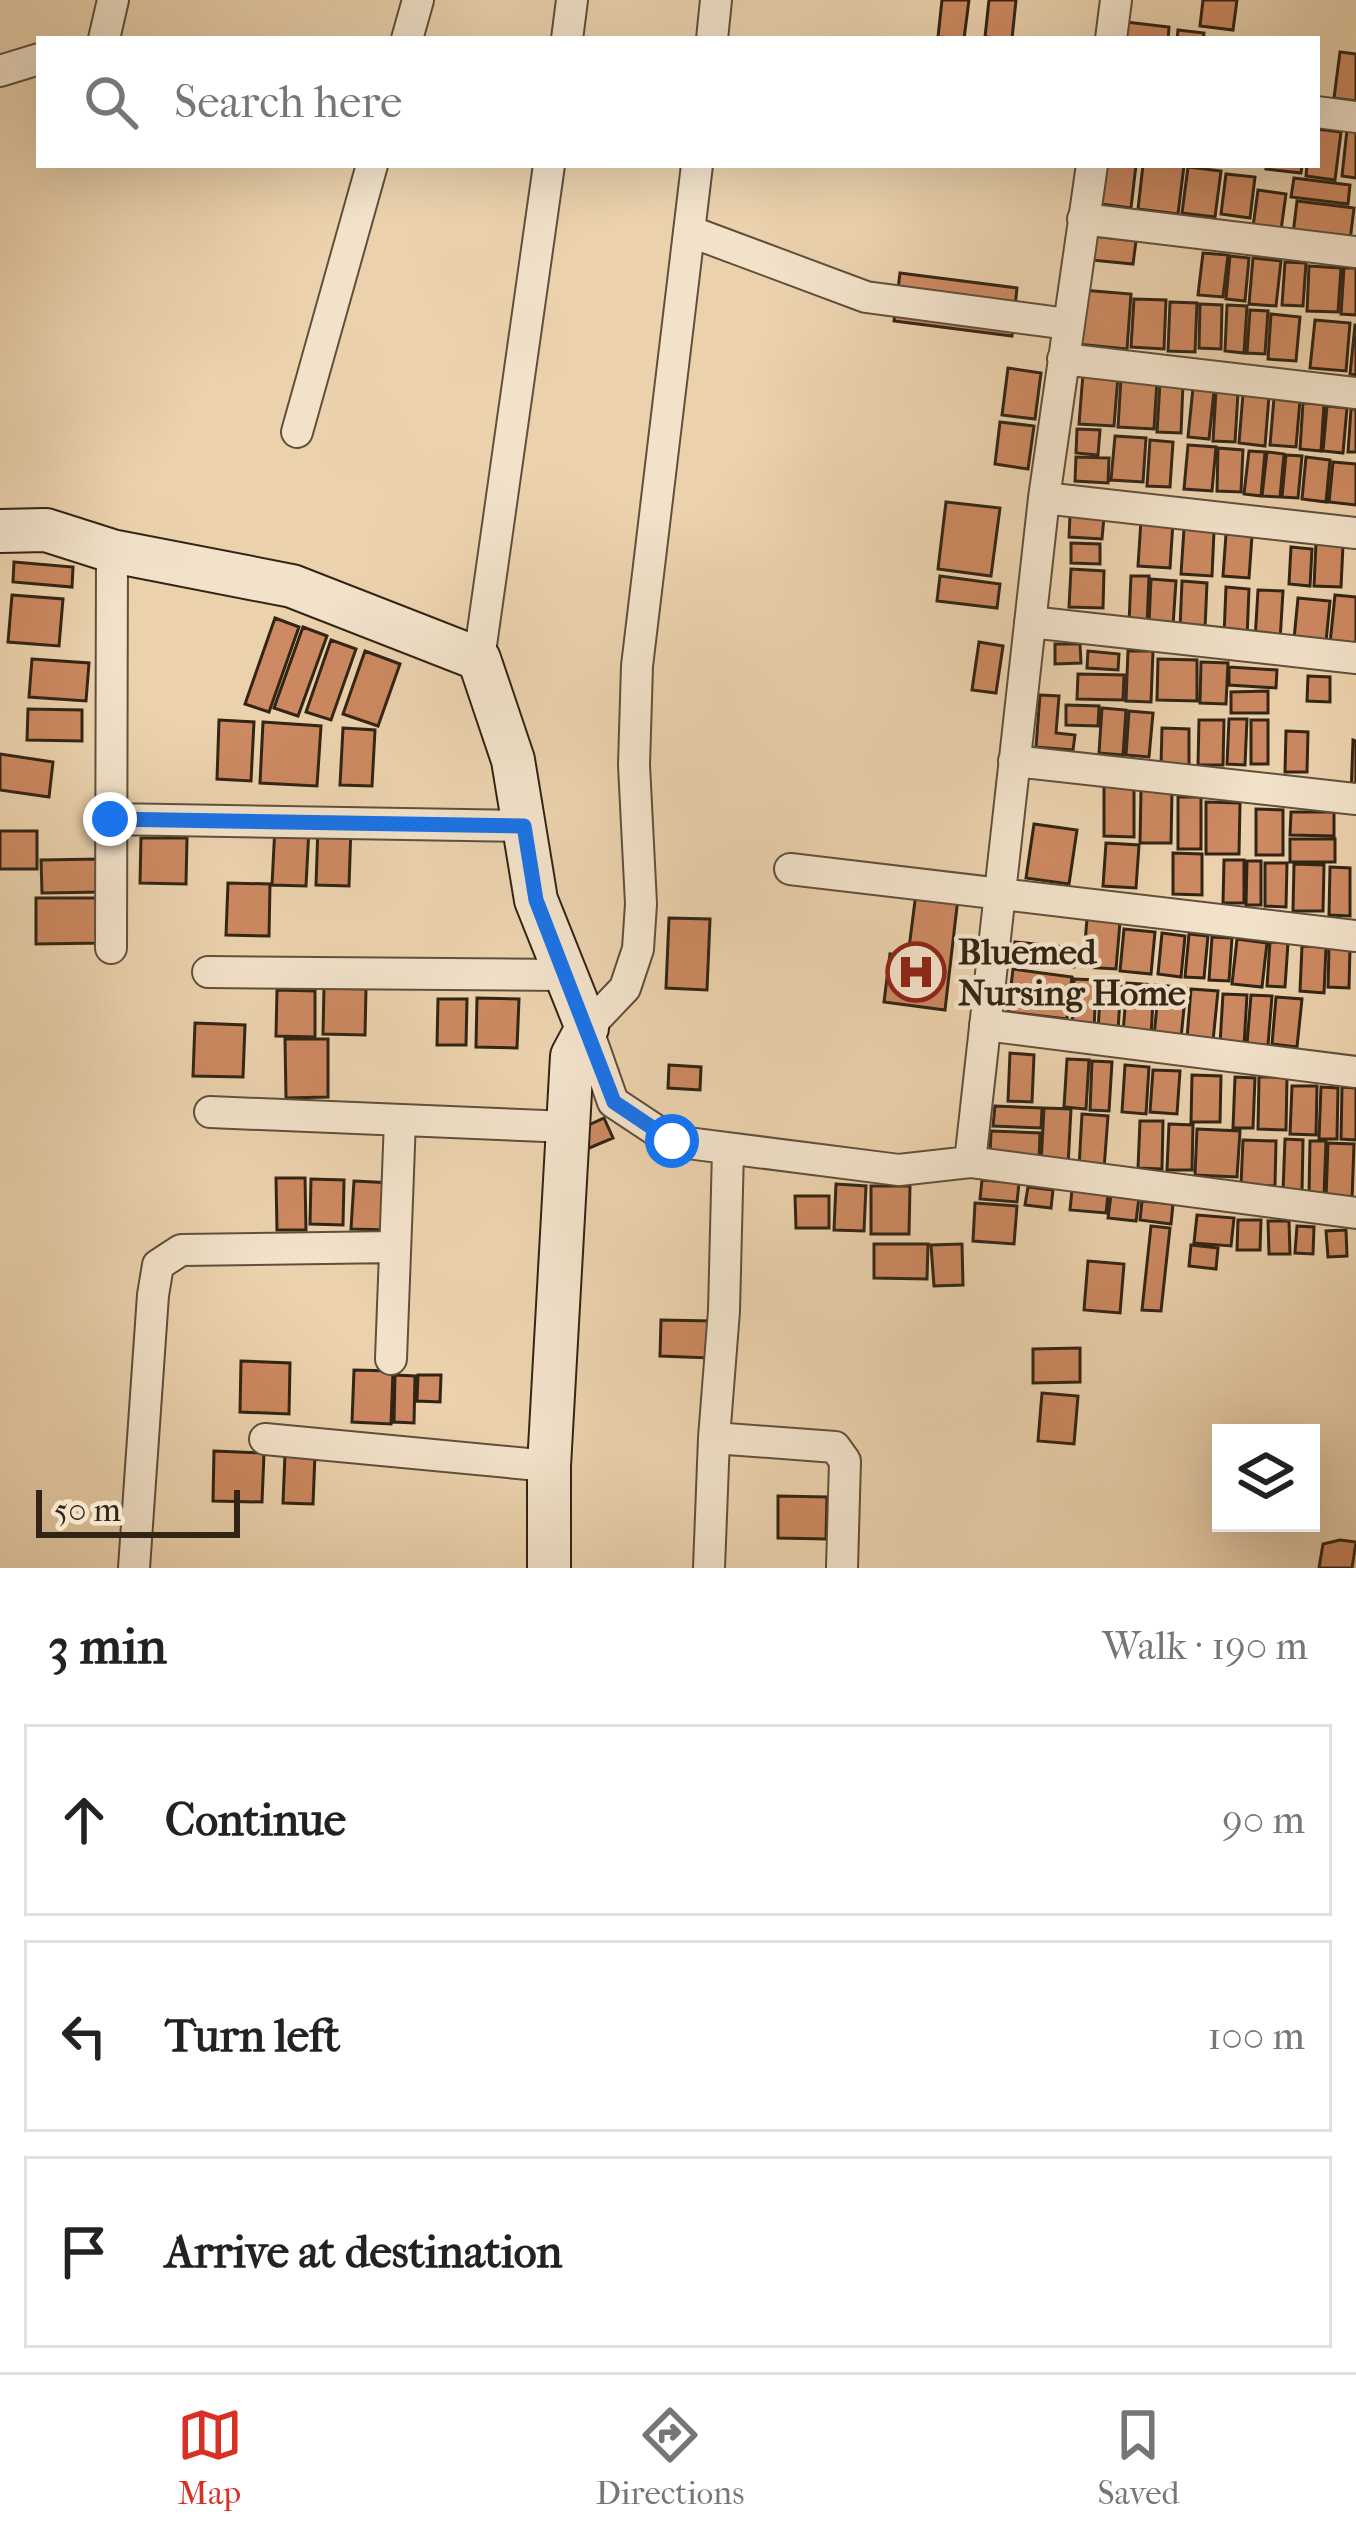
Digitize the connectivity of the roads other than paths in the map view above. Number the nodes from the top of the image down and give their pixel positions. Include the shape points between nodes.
1 (113, 0) edge
2 (418, 0) edge
3 (572, 0) edge
4 (716, 0) edge
5 (1116, 0) edge
6 (105, 36) edge
7 (408, 36) edge
8 (567, 36) edge
9 (712, 36) edge
10 (1111, 36) edge
11 (36, 60) edge
12 (0, 71) edge
13 (1320, 112) edge
14 (1356, 117) edge
15 (371, 168) edge
16 (549, 168) edge
17 (697, 168) edge
18 (1092, 168) edge
19 (1083, 219) junction
20 (689, 231) junction
21 (1356, 252) edge
22 (1068, 324) junction
23 (1063, 359) junction
24 (1356, 393) edge
25 (297, 433) dead end
26 (1043, 498) junction
27 (0, 531) edge
28 (1356, 533) edge
29 (112, 551) junction
30 (1030, 622) junction
31 (1356, 658) edge
32 (479, 659) junction
33 (1014, 761) junction
34 (1356, 800) edge
35 (110, 819) junction
36 (524, 826) junction
37 (790, 868) dead end
38 (1000, 891) junction
39 (1356, 936) edge
40 (111, 948) dead end
41 (208, 972) dead end
42 (566, 975) junction
43 (985, 1025) junction
44 (587, 1028) junction
45 (1356, 1072) edge
46 (210, 1112) dead end
47 (400, 1120) junction
48 (569, 1127) junction
49 (728, 1150) junction
50 (970, 1162) junction
51 (1356, 1213) edge
52 (395, 1247) junction
53 (391, 1359) dead end
54 (265, 1438) dead end
55 (713, 1438) junction
56 (549, 1466) junction
57 (134, 1568) edge
58 (549, 1568) edge
59 (710, 1568) edge
60 (842, 1568) edge

1 - 6 street
2 - 7 street
3 - 8 street
4 - 9 street
5 - 10 street
11 - 12 street
13 - 14 street
15 - 25 street
16 - 32 street
17 - 20 street
18 - 19 street
19 - 21 street
19 - 22 street
20 - 22 street via 866,297
20 - 44 street via 638,666 638,950 625,988
22 - 23 street
23 - 24 street
23 - 26 street
26 - 28 street
26 - 30 street
27 - 29 street via 46,530
29 - 32 street via 292,586
29 - 35 street
30 - 31 street
30 - 33 street
32 - 36 street via 513,760
33 - 34 street
33 - 38 street
35 - 36 street
35 - 40 street
36 - 42 street via 536,900
37 - 38 street
38 - 39 street
38 - 43 street
41 - 42 street
42 - 44 street
43 - 45 street
43 - 50 street
44 - 48 street via 572,1056
44 - 49 street via 614,1102 672,1141
46 - 47 street
47 - 48 street
47 - 52 street
48 - 56 street
49 - 50 street via 898,1170
49 - 55 street
50 - 51 street
52 - 53 street
52 - 57 street via 181,1250 158,1265
54 - 56 street
55 - 59 street
55 - 60 street via 835,1447 845,1461
56 - 58 street

